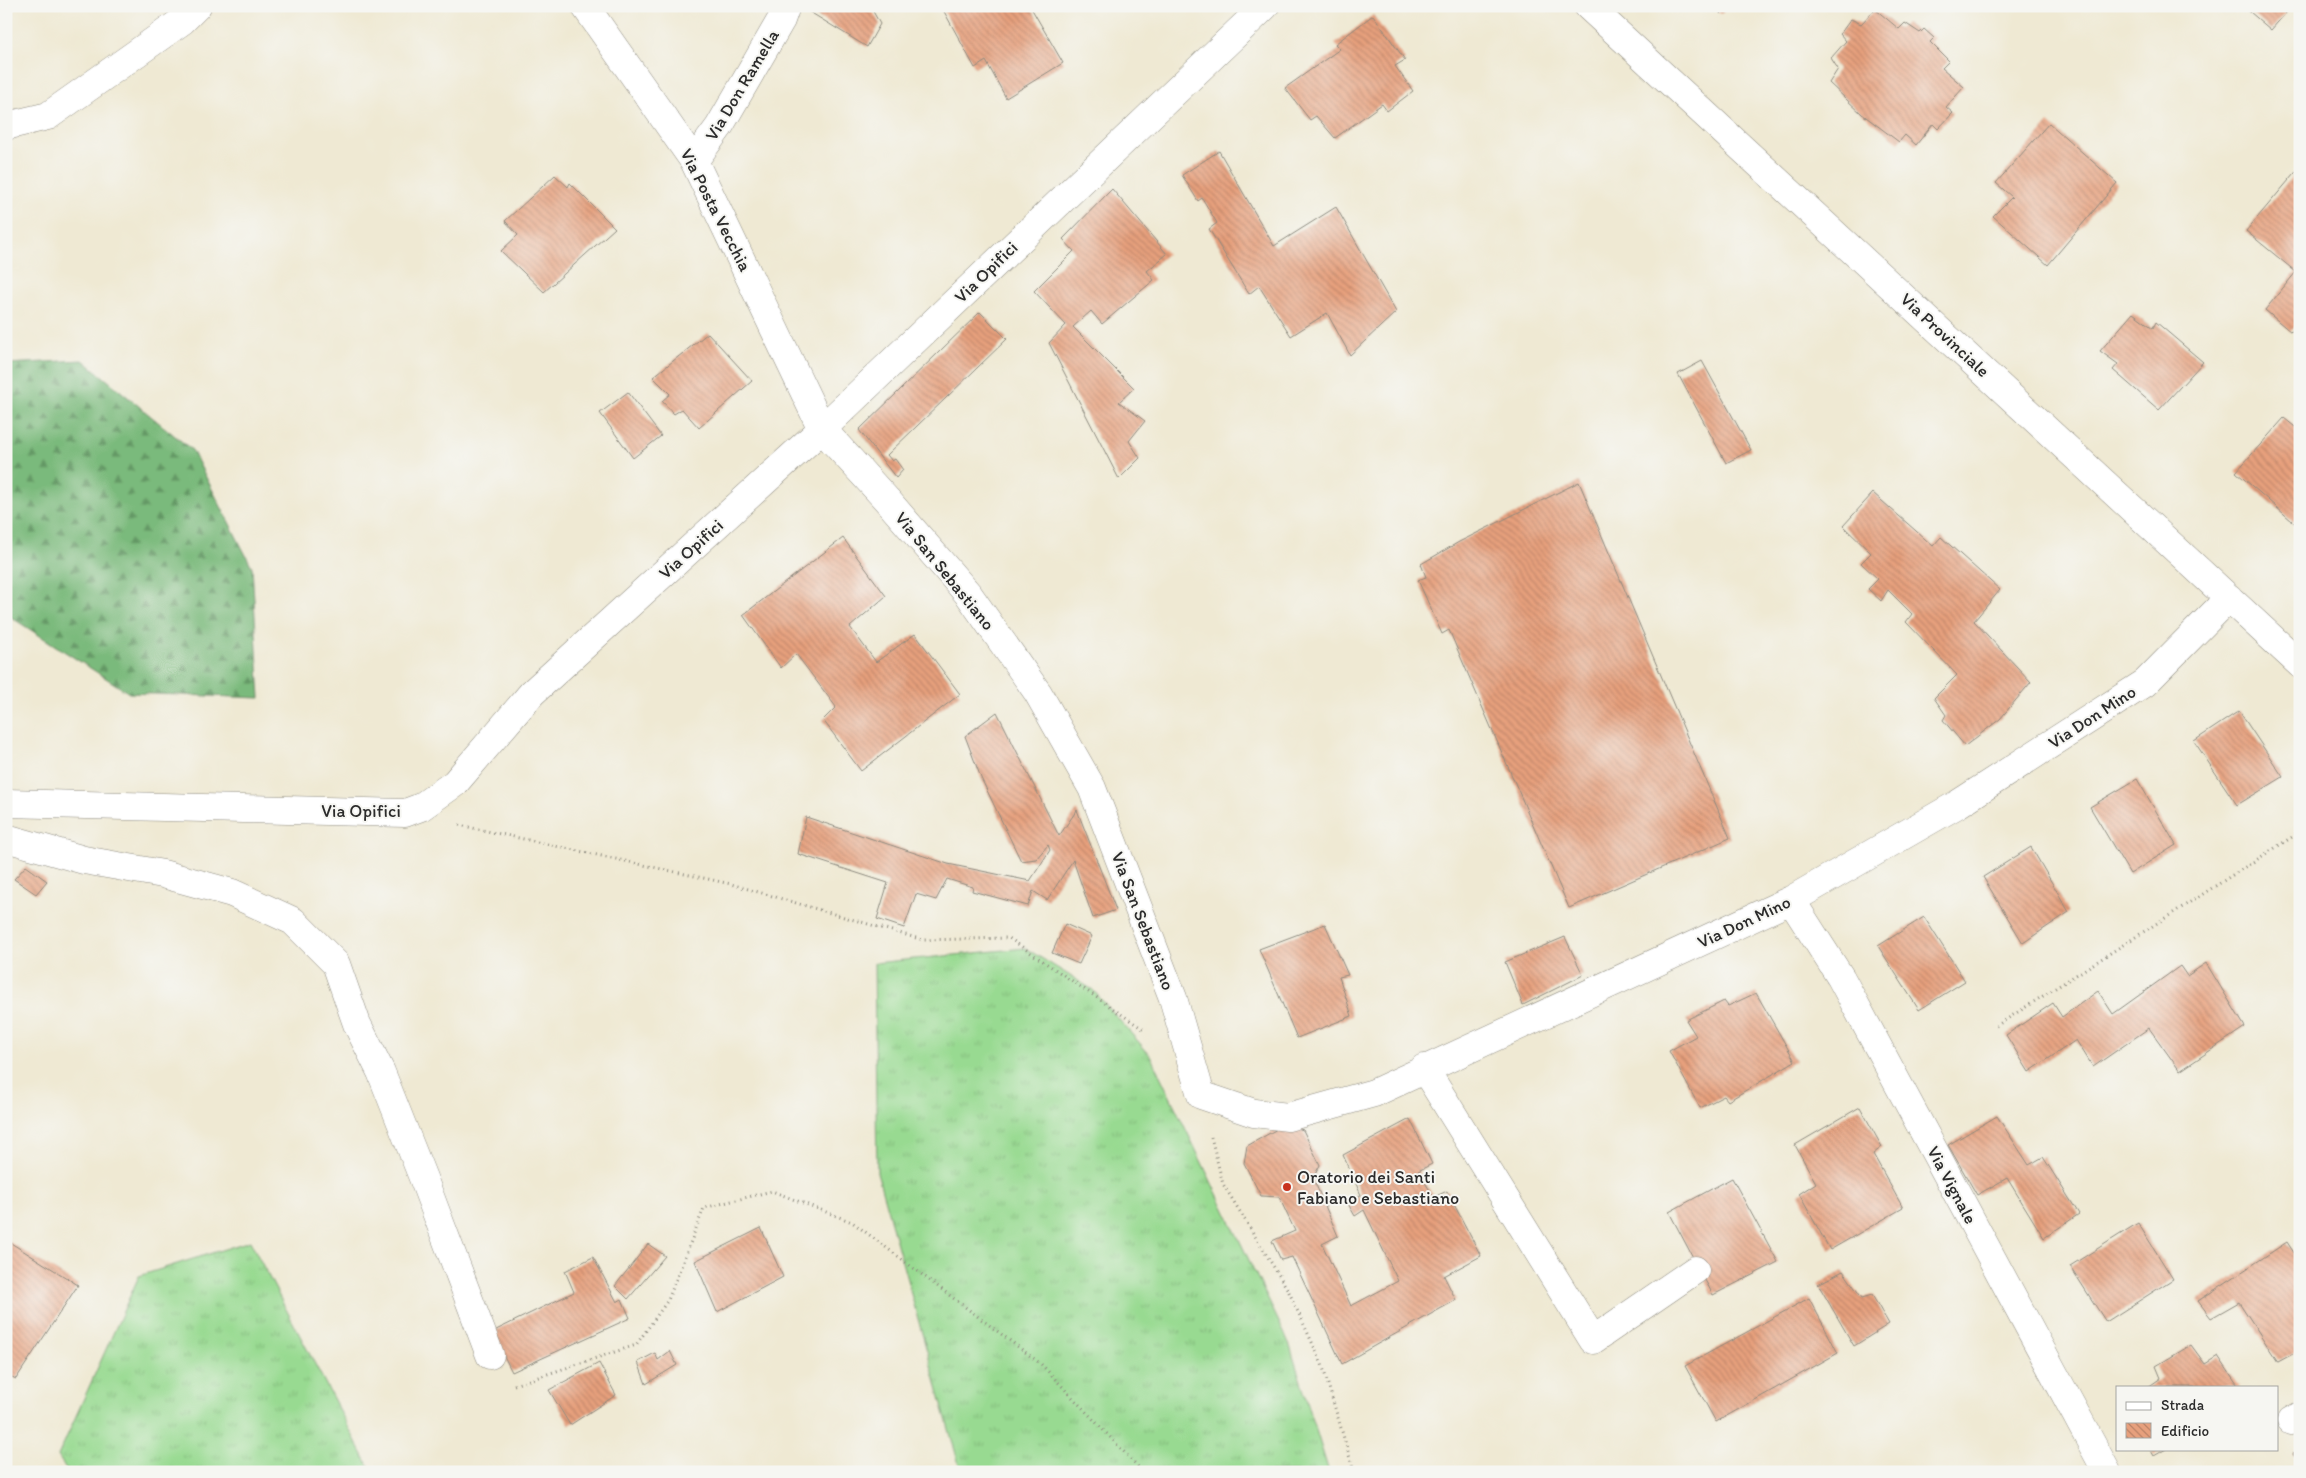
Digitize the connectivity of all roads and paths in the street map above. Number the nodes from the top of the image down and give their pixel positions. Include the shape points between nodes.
1 (197, 6) edge
2 (585, 6) edge
3 (786, 6) edge
4 (1265, 6) edge
5 (1588, 6) edge
6 (6, 126) edge
7 (694, 161) junction
8 (822, 429) junction
9 (2230, 598) junction
10 (2298, 659) edge
11 (6, 803) edge
12 (404, 812) junction
13 (2300, 832) edge
14 (6, 838) edge
15 (1792, 900) junction
16 (1996, 1026) dead end
17 (1185, 1040) junction
18 (1424, 1068) junction
19 (1200, 1095) junction
20 (1695, 1270) dead end
21 (490, 1356) joint
22 (1143, 1472) edge
23 (1354, 1472) edge
24 (2107, 1472) edge

1 - 6 street via 182,21 48,116
2 - 7 street, Via Posta Vecchia
3 - 7 street, Via Don Ramella via 719,127
4 - 8 street, Via Opifici
5 - 9 street, Via Provinciale
7 - 8 street, Via Posta Vecchia
8 - 12 street, Via Opifici via 532,694 455,783 421,807
8 - 17 street, Via San Sebastiano via 969,595 1038,694 1092,788 1173,998
9 - 10 street, Via Provinciale
9 - 15 street, Via Don Mino via 2145,683 1958,804
11 - 12 street, Via Opifici
12 - 17 path via 527,842 731,884 923,940 1009,938 1140,1028
13 - 16 path
14 - 21 street via 84,860 163,874 232,893 293,921 336,964 357,1024 381,1072 426,1183
15 - 18 street, Via Don Mino via 1493,1040
15 - 24 street, Via Vignale via 1842,978
17 - 19 street, Via San Sebastiano
18 - 19 street, Via Don Mino via 1374,1093 1288,1117 1254,1113
18 - 20 street via 1593,1340
19 - 23 path via 1223,1184 1288,1290 1318,1356
21 - 22 path via 512,1386 636,1345 668,1300 704,1208 772,1191 852,1222 1041,1364

